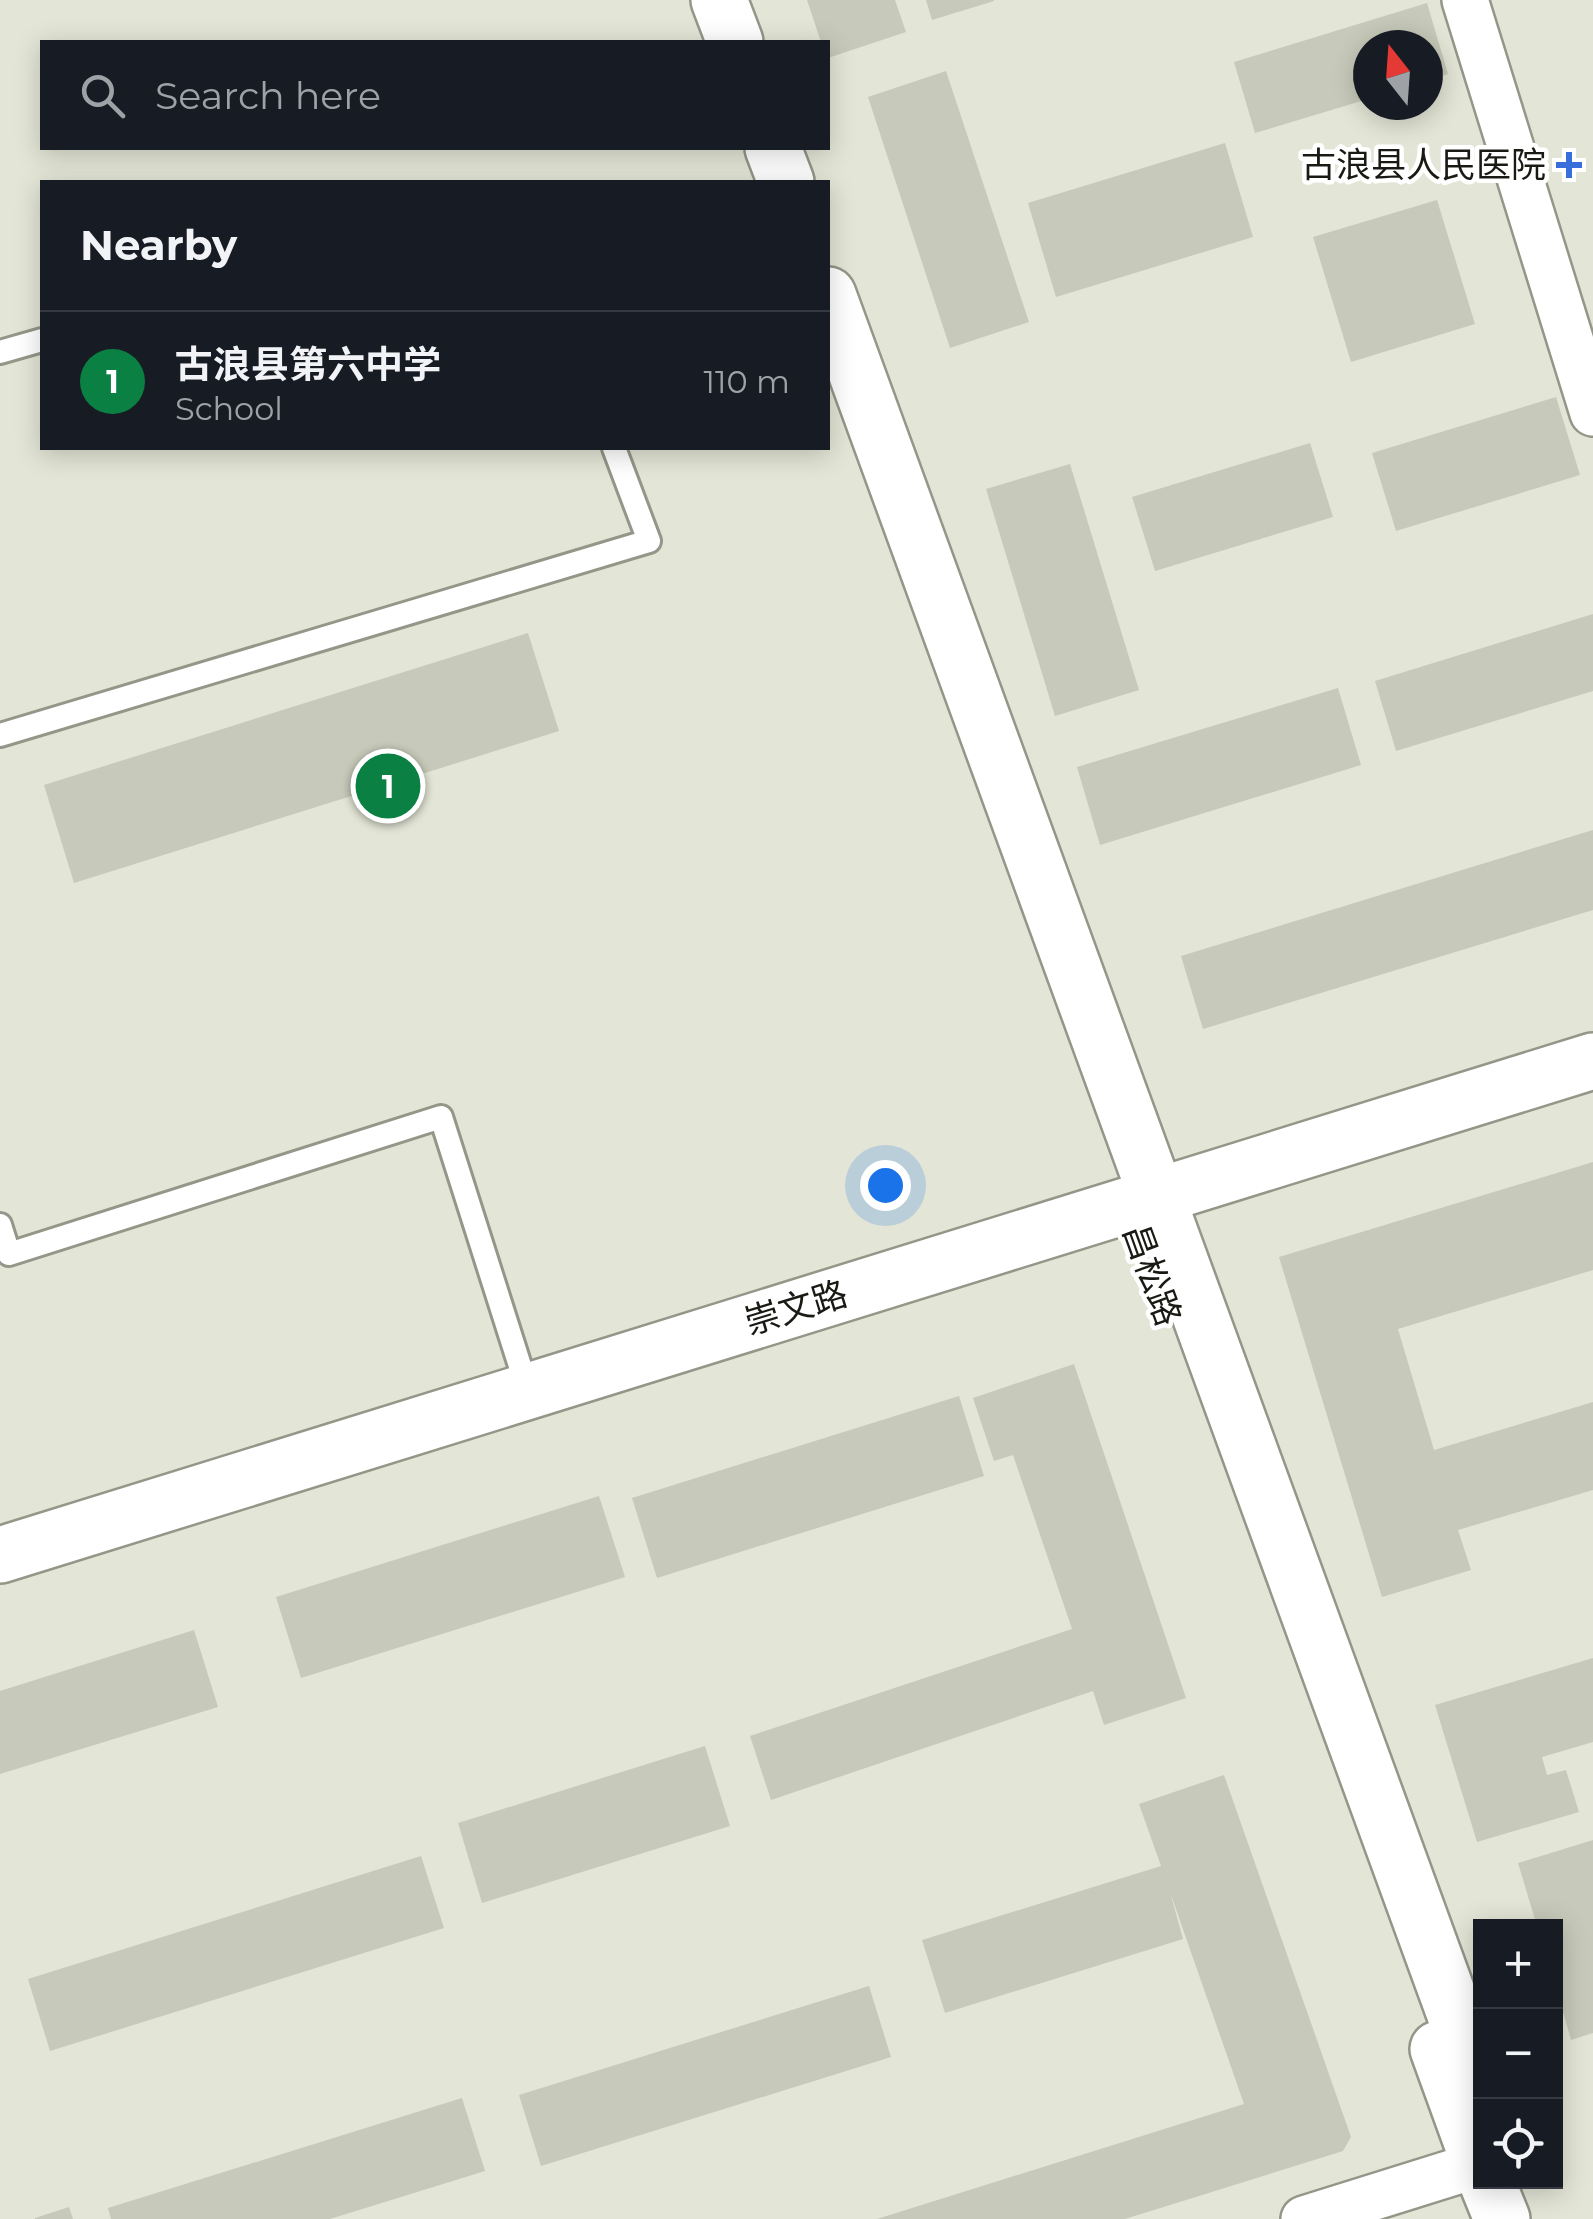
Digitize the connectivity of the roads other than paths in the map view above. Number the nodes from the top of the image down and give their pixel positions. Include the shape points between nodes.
1 (688, 0) edge
2 (719, 0) edge
3 (1465, 0) edge
4 (702, 40) edge
5 (733, 40) edge
6 (742, 150) edge
7 (774, 150) edge
8 (753, 180) edge
9 (785, 180) edge
10 (830, 301) edge
11 (40, 341) edge
12 (0, 352) edge
13 (830, 389) edge
14 (1593, 413) edge
15 (615, 450) edge
16 (0, 735) edge
17 (1593, 1061) edge
18 (1143, 1200) junction
19 (0, 1225) edge
20 (528, 1391) junction
21 (0, 1555) edge
22 (1473, 2065) edge
23 (1473, 2144) edge
24 (1473, 2166) edge
25 (1490, 2189) edge
26 (1520, 2189) edge
27 (1304, 2219) edge
28 (1502, 2219) edge
29 (1531, 2219) edge

1 - 4 main road
2 - 5 main road
3 - 14 street
6 - 8 main road
7 - 9 main road
10 - 18 main road
11 - 12 lane
13 - 18 main road, 昌松路
15 - 16 lane via 649,540
17 - 18 main road, 崇文路
18 - 20 main road, 崇文路
18 - 22 main road, 昌松路
18 - 23 main road, 昌松路
19 - 20 lane via 9,1254 441,1117
20 - 21 main road, 崇文路
24 - 27 street
25 - 28 main road
26 - 29 main road

